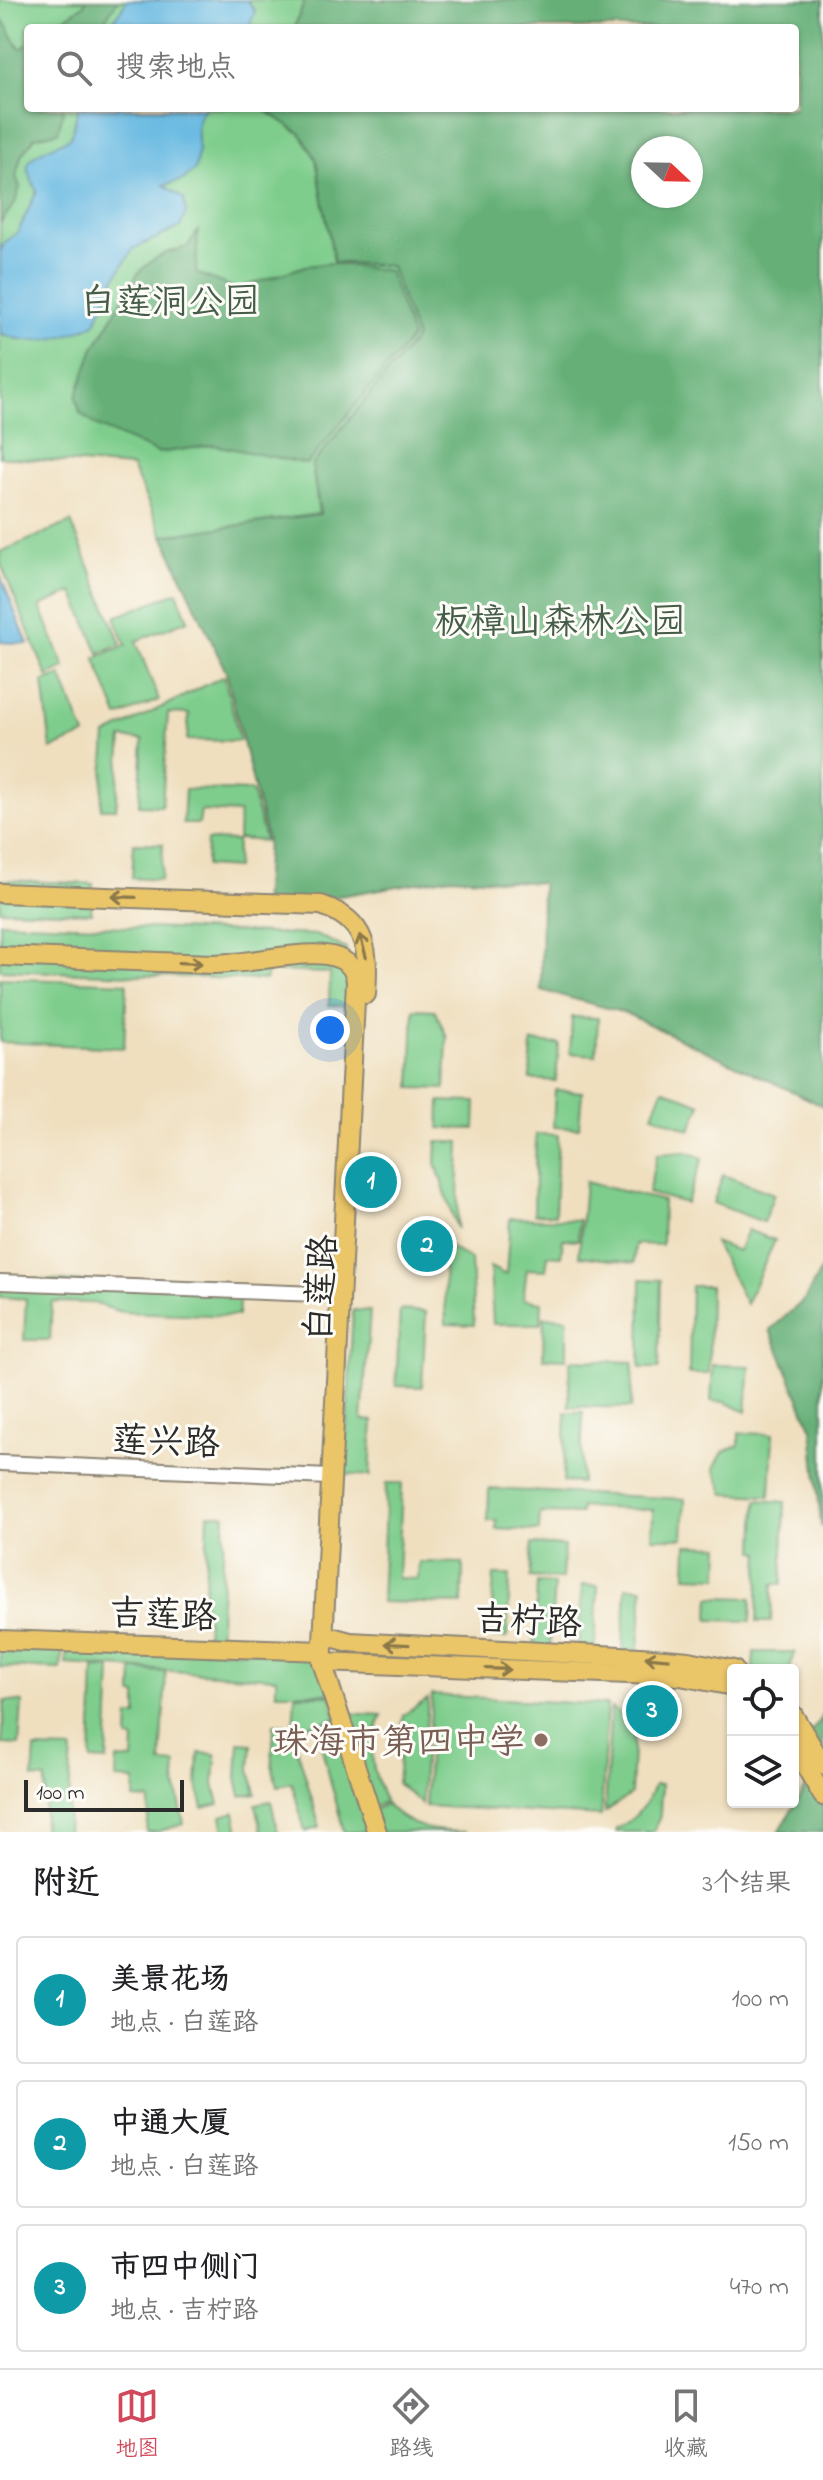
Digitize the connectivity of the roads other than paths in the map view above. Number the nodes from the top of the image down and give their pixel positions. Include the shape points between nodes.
1 (0, 893) edge
2 (0, 956) edge
3 (0, 1282) edge
4 (342, 1295) junction
5 (0, 1463) edge
6 (330, 1477) junction
7 (0, 1640) edge
8 (329, 1659) junction
9 (727, 1669) edge
10 (727, 1685) edge
11 (799, 1725) edge
12 (799, 1755) edge
13 (823, 1765) edge
14 (823, 1796) edge
15 (377, 1832) edge

8 -> 1 main road, 白莲路 via 368,968 360,934 340,913 321,905
2 -> 4 main road, 白莲路 via 213,964 324,954 352,967 356,981
3 - 4 street
4 - 6 main road, 白莲路
5 - 6 street, 莲兴路
6 - 8 main road, 白莲路
7 - 8 main road, 吉莲路
9 -> 8 main road, 吉柠路 via 640,1657 353,1642
8 -> 10 main road, 吉柠路 via 680,1676
8 - 15 main road, 白莲路
11 - 13 main road
12 - 14 main road

